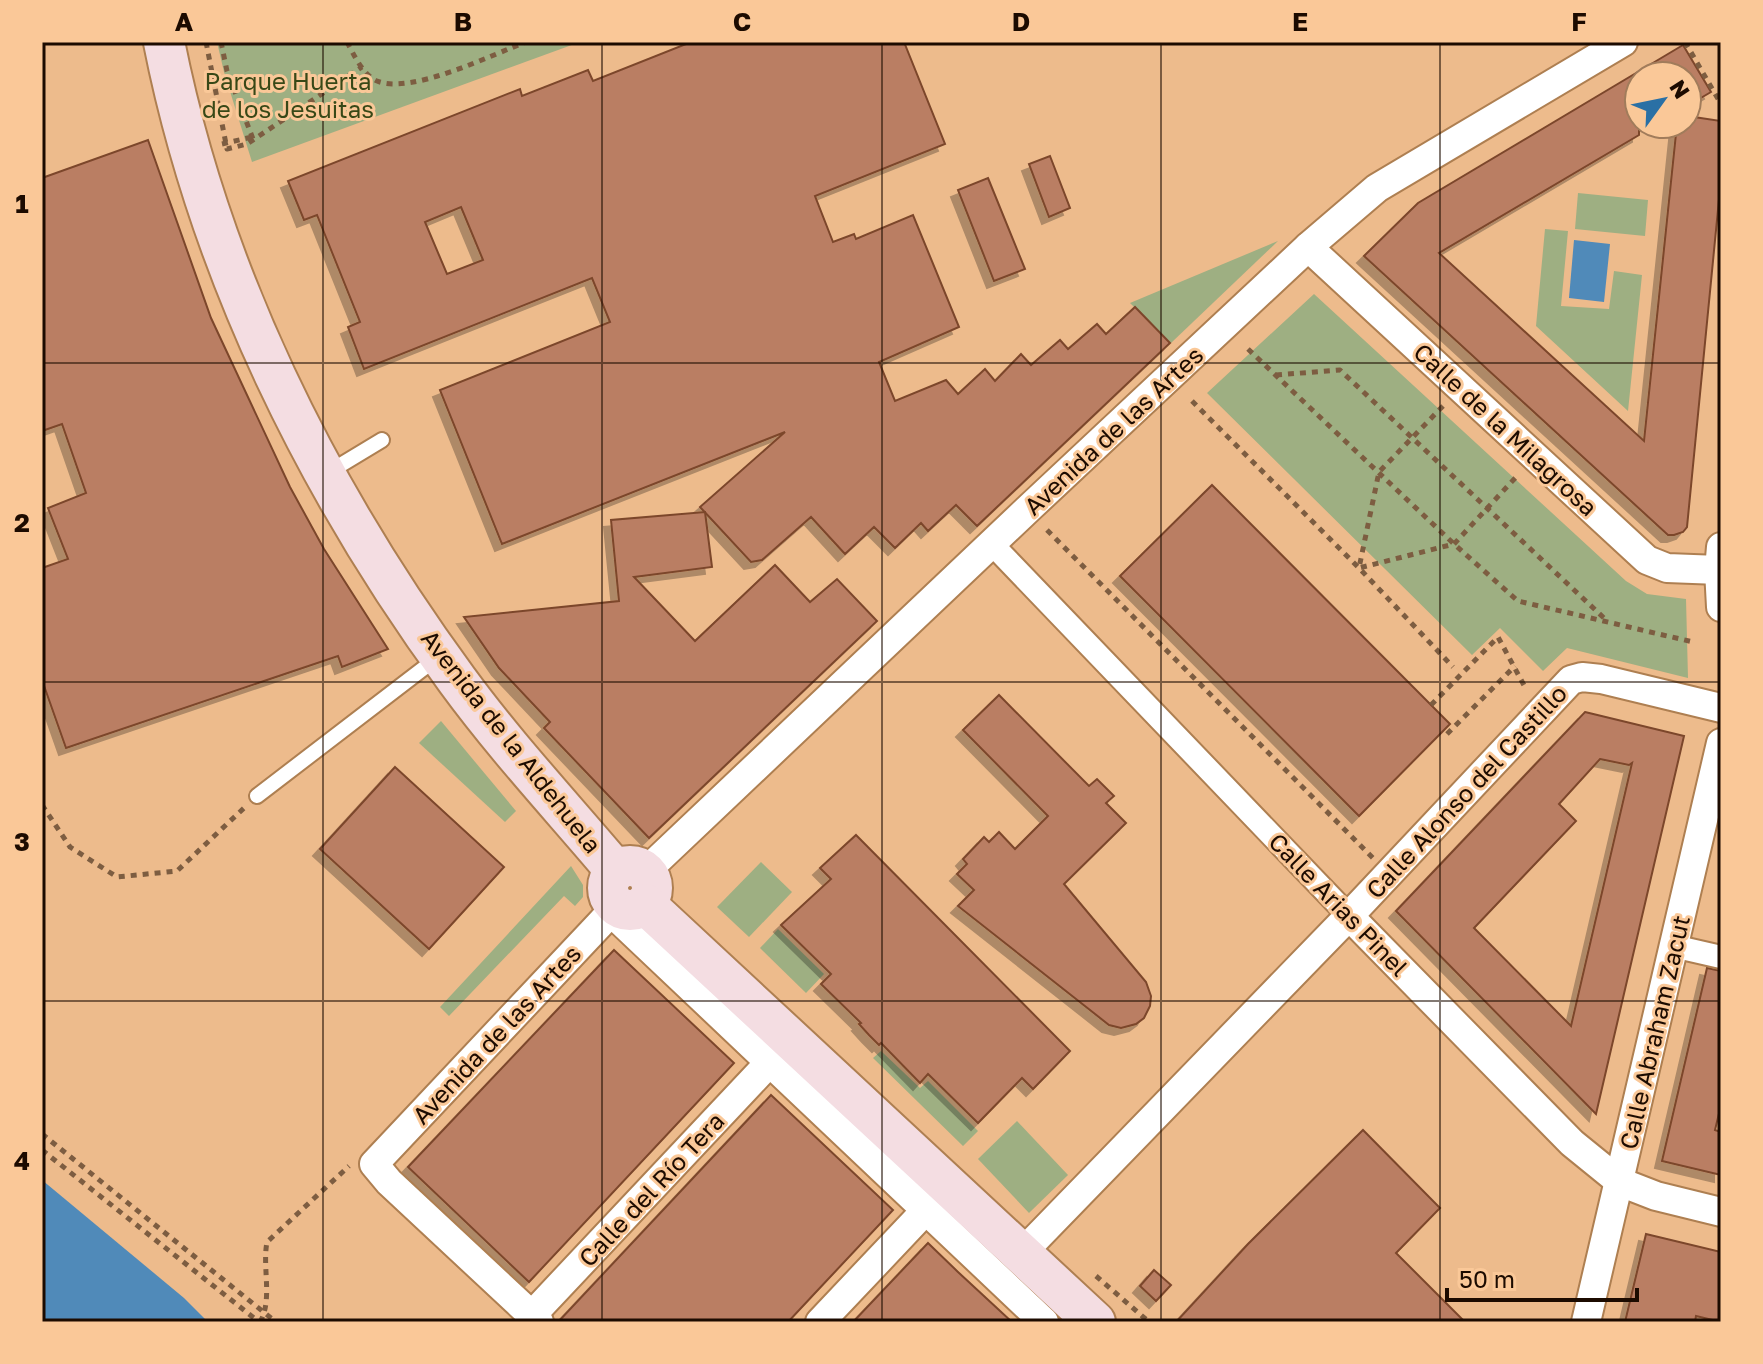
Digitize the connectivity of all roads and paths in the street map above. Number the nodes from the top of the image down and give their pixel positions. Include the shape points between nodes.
1 (164, 42) edge
2 (206, 42) edge
3 (221, 42) edge
4 (347, 42) edge
5 (526, 42) edge
6 (1623, 42) edge
7 (1685, 42) edge
8 (362, 67) junction
9 (1721, 104) edge
10 (253, 138) junction
11 (226, 144) junction
12 (220, 150) dead end
13 (1308, 247) junction
14 (1248, 349) dead end
15 (1276, 375) junction
16 (1192, 401) dead end
17 (1444, 405) dead end
18 (1411, 438) junction
19 (382, 440) dead end
20 (1379, 472) junction
21 (326, 474) junction
22 (1519, 475) dead end
23 (1489, 507) junction
24 (1047, 530) dead end
25 (991, 543) junction
26 (1454, 544) junction
27 (1720, 562) edge
28 (1359, 568) junction
29 (1721, 607) edge
30 (1606, 619) junction
31 (1693, 642) dead end
32 (440, 655) junction
33 (1515, 666) junction
34 (1453, 667) dead end
35 (1529, 694) dead end
36 (1431, 705) dead end
37 (1721, 708) edge
38 (1447, 734) dead end
39 (1721, 743) edge
40 (257, 796) joint
41 (42, 805) edge
42 (1374, 859) dead end
43 (627, 893) junction
44 (1349, 916) junction
45 (1673, 946) junction
46 (1721, 957) edge
47 (770, 1062) junction
48 (42, 1134) edge
49 (42, 1150) edge
50 (362, 1165) junction
51 (1620, 1182) junction
52 (926, 1210) junction
53 (1721, 1212) edge
54 (1021, 1254) junction
55 (1093, 1273) dead end
56 (265, 1313) junction
57 (535, 1319) edge
58 (259, 1322) edge
59 (276, 1322) edge
60 (820, 1322) edge
61 (1044, 1322) edge
62 (1095, 1322) edge
63 (1149, 1322) edge
64 (1586, 1322) edge

1 - 21 main road, Avenida de la Aldehuela via 178,113 205,202 246,312
2 - 11 path
3 - 10 path
4 - 8 path
5 - 8 path via 415,83 376,80
6 - 13 street, Avenida de las Artes via 1377,188
7 - 9 path
8 - 10 path
10 - 11 path via 227,149
11 - 12 path via 219,145
13 - 25 street, Avenida de las Artes
13 - 27 street, Calle de la Milagrosa via 1647,560 1667,568
14 - 15 path
15 - 18 path via 1340,370
15 - 20 path
16 - 28 path
17 - 18 path
18 - 20 path
18 - 23 path
19 - 21 lane
20 - 26 path
20 - 28 path
21 - 32 main road, Avenida de la Aldehuela
22 - 23 path
23 - 26 path
23 - 30 path
24 - 42 path
25 - 43 street, Avenida de las Artes
25 - 44 street, Calle Arias Pinel
26 - 28 path
26 - 30 path via 1518,601
27 - 29 street
28 - 34 path
30 - 31 path
32 - 40 lane
32 - 43 main road, Avenida de la Aldehuela
33 - 35 path
33 - 36 path via 1498,637
33 - 38 path
37 - 44 street, Calle Alonso del Castillo via 1601,679 1571,680
39 - 45 street, Calle Abraham Zacut
40 - 41 path via 177,871 117,877 70,847
43 - 47 street, Avenida de la Aldehuela
43 - 50 street, Avenida de las Artes
43 - 54 main road, Avenida de la Aldehuela
44 - 51 street, Calle Arias Pinel via 1572,1143
44 - 54 street, Calle Alonso del Castillo
45 - 46 street
45 - 51 street, Calle Abraham Zacut
47 - 52 street, Avenida de la Aldehuela
47 - 57 street, Calle del Río Tera
48 - 56 path
49 - 58 path
50 - 56 path via 267,1242
50 - 57 street via 389,1182
51 - 53 street, Calle Arias Pinel
51 - 64 street, Calle Abraham Zacut
52 - 60 street
52 - 61 street, Avenida de la Aldehuela
54 - 62 main road, Avenida de la Aldehuela
55 - 63 path
56 - 58 path
56 - 59 path

